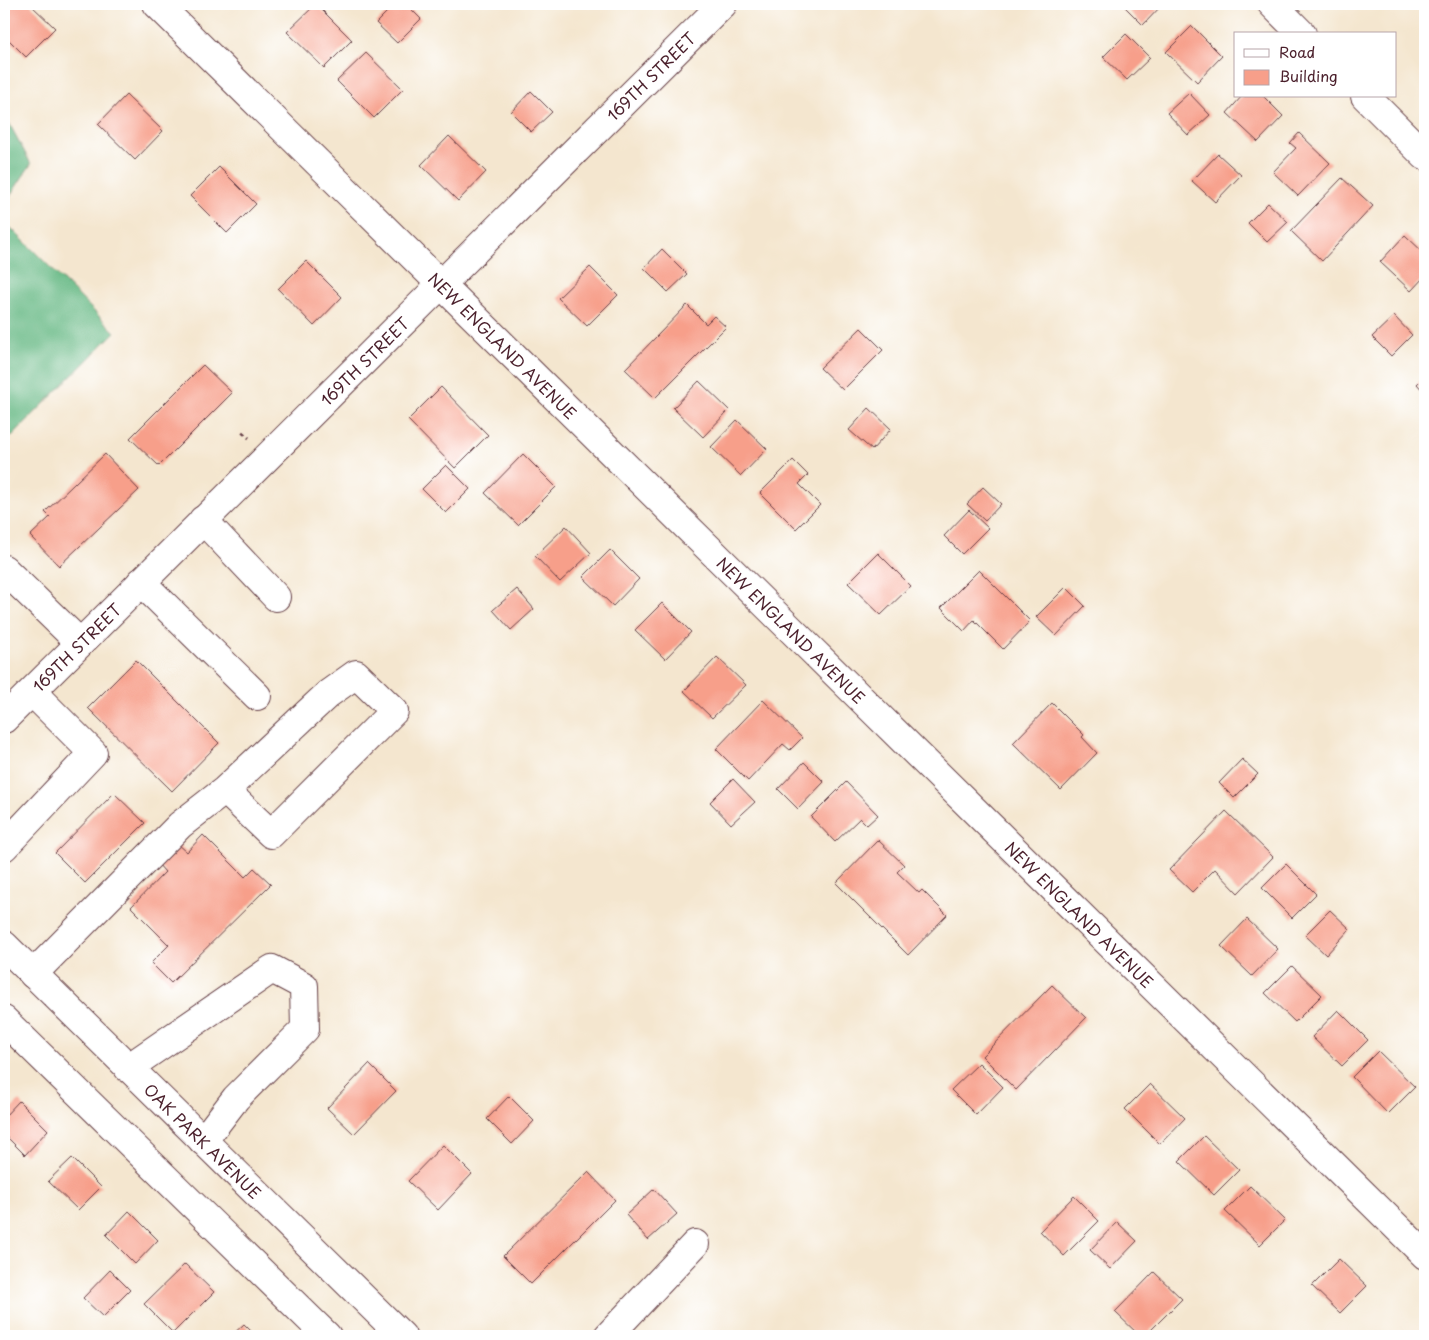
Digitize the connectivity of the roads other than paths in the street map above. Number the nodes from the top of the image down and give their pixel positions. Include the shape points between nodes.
1 (157, 4) edge
2 (723, 4) edge
3 (1272, 4) edge
4 (1300, 32) edge
5 (1367, 98) edge
6 (1425, 156) edge
7 (442, 283) junction
8 (203, 520) junction
9 (4, 569) edge
10 (141, 582) junction
11 (276, 597) dead end
12 (80, 643) junction
13 (32, 692) junction
14 (257, 696) dead end
15 (4, 719) edge
16 (224, 790) junction
17 (4, 847) edge
18 (4, 946) edge
19 (33, 974) junction
20 (4, 1020) edge
21 (128, 1068) junction
22 (203, 1141) junction
23 (695, 1244) dead end
24 (1425, 1255) edge
25 (327, 1336) edge
26 (402, 1336) edge
27 (608, 1336) edge

1 - 7 street, NEW ENGLAND AVENUE
2 - 7 street, 169TH STREET
3 - 4 street
5 - 6 street
7 - 8 street, 169TH STREET
7 - 24 street, NEW ENGLAND AVENUE
8 - 10 street, 169TH STREET
8 - 11 street
9 - 12 street
10 - 12 street, 169TH STREET
10 - 14 street
12 - 13 street, 169TH STREET
13 - 15 street, 169TH STREET
13 - 17 street via 93,753
16 - 16 street via 271,834 394,711 356,674 328,694
16 - 19 street via 180,825
18 - 19 street, OAK PARK AVENUE
19 - 21 street, OAK PARK AVENUE
20 - 25 street
21 - 22 street, OAK PARK AVENUE
21 - 22 street via 272,969 304,986 305,1029 236,1098
22 - 26 street, OAK PARK AVENUE
23 - 27 street

